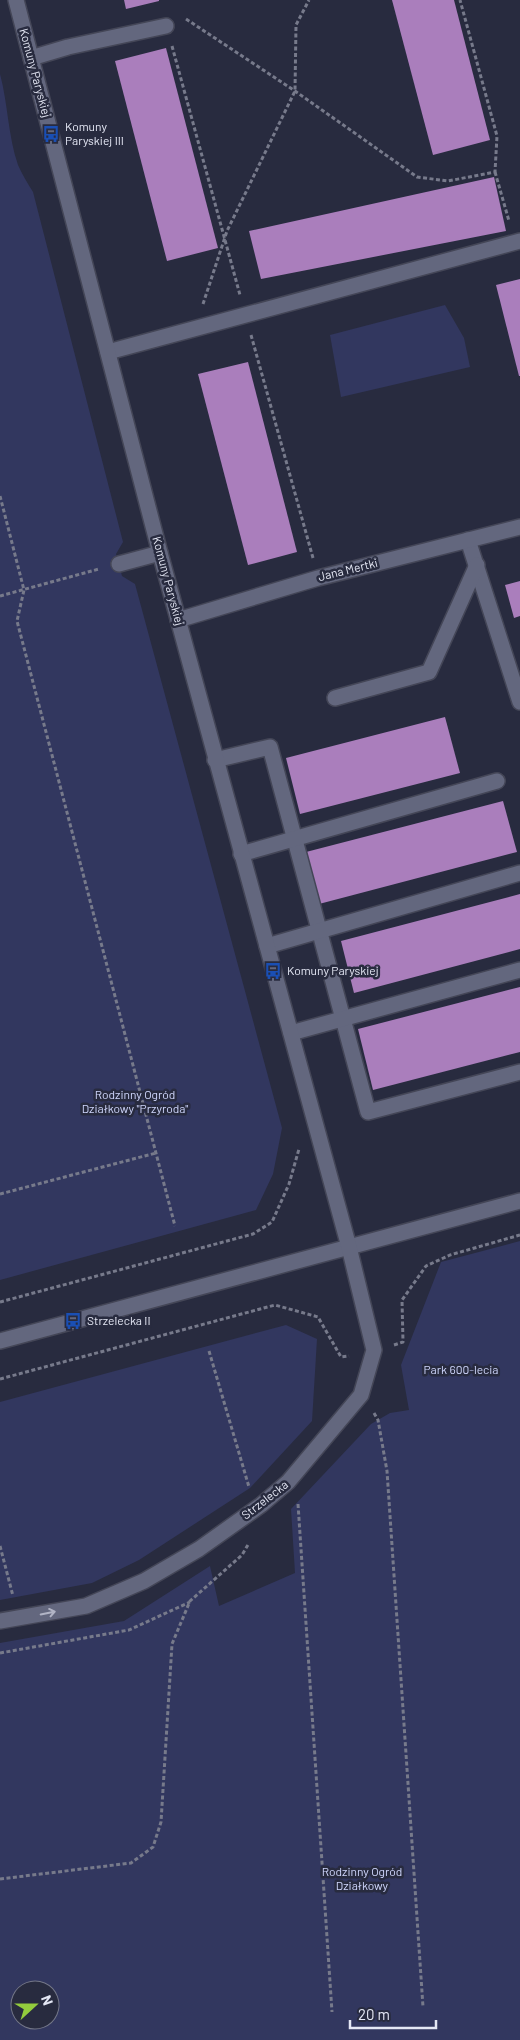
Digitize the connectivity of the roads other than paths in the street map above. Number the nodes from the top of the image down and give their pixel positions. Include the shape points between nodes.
1 (16, 0) edge
2 (166, 26) road end
3 (31, 58) junction
4 (517, 242) edge
5 (108, 352) junction
6 (520, 526) edge
7 (468, 540) junction
8 (160, 554) junction
9 (119, 564) road end
10 (477, 564) junction
11 (178, 620) junction
12 (336, 698) dead end
13 (520, 702) edge
14 (215, 760) junction
15 (496, 781) dead end
16 (294, 839) junction
17 (241, 854) junction
18 (520, 873) edge
19 (319, 931) junction
20 (267, 946) junction
21 (520, 970) edge
22 (343, 1019) junction
23 (291, 1033) junction
24 (520, 1072) edge
25 (520, 1201) edge
26 (349, 1247) junction
27 (0, 1341) edge
28 (0, 1621) edge

1 - 3 street, Komuny Paryskiej
2 - 3 street
3 - 5 street, Komuny Paryskiej
4 - 5 street
5 - 8 street, Komuny Paryskiej
6 - 7 street, Jana Mertki
7 - 10 street
7 - 11 street, Jana Mertki via 318,578
8 - 9 street
8 - 11 street, Komuny Paryskiej
10 - 12 street via 428,672
10 - 13 street
11 - 14 street, Komuny Paryskiej
14 - 16 street via 270,747
14 - 17 street, Komuny Paryskiej
15 - 16 street
16 - 17 street
16 - 19 street
17 - 20 street, Komuny Paryskiej
18 - 19 street
19 - 20 street
19 - 22 street
20 - 23 street, Komuny Paryskiej
21 - 22 street
22 - 23 street
22 - 24 street via 368,1112
23 - 26 street, Komuny Paryskiej
25 - 26 street
26 - 27 street
28 -> 26 street, Strzelecka via 86,1606 144,1581 199,1549 288,1482 361,1395 374,1350

